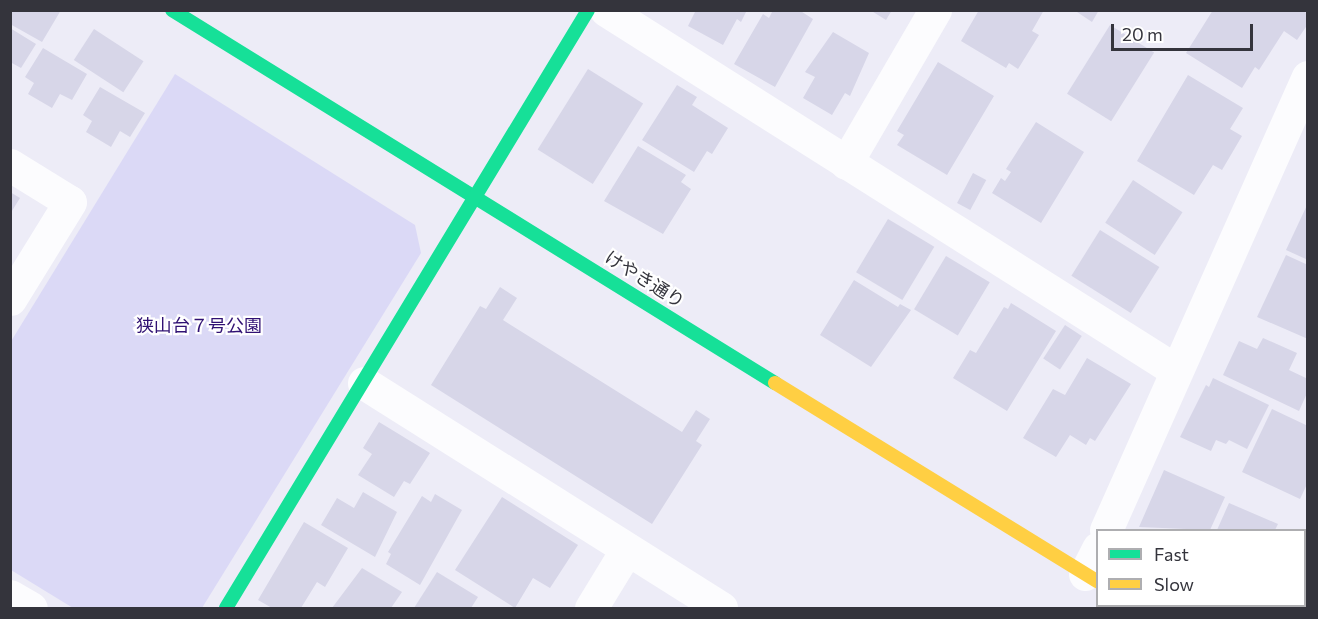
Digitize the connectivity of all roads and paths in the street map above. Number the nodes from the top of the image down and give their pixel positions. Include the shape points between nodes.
1 (172, 10) edge
2 (588, 10) edge
3 (606, 10) edge
4 (935, 10) edge
5 (1308, 77) edge
6 (846, 163) junction
7 (10, 165) edge
8 (474, 195) junction
9 (10, 299) edge
10 (1174, 370) junction
11 (364, 383) junction
12 (1107, 529) edge
13 (627, 549) junction
14 (1093, 568) edge
15 (10, 596) edge
16 (31, 609) edge
17 (226, 609) edge
18 (591, 609) edge
19 (721, 609) edge

1 - 8 street, けやき通り
2 - 8 street
3 - 6 street
4 - 6 street
5 - 10 street
6 - 10 street
7 - 9 street via 70,202
8 - 11 street
8 - 14 street, けやき通り
10 - 12 street
11 - 13 street
11 - 17 street
13 - 18 street
13 - 19 street
15 - 16 street

